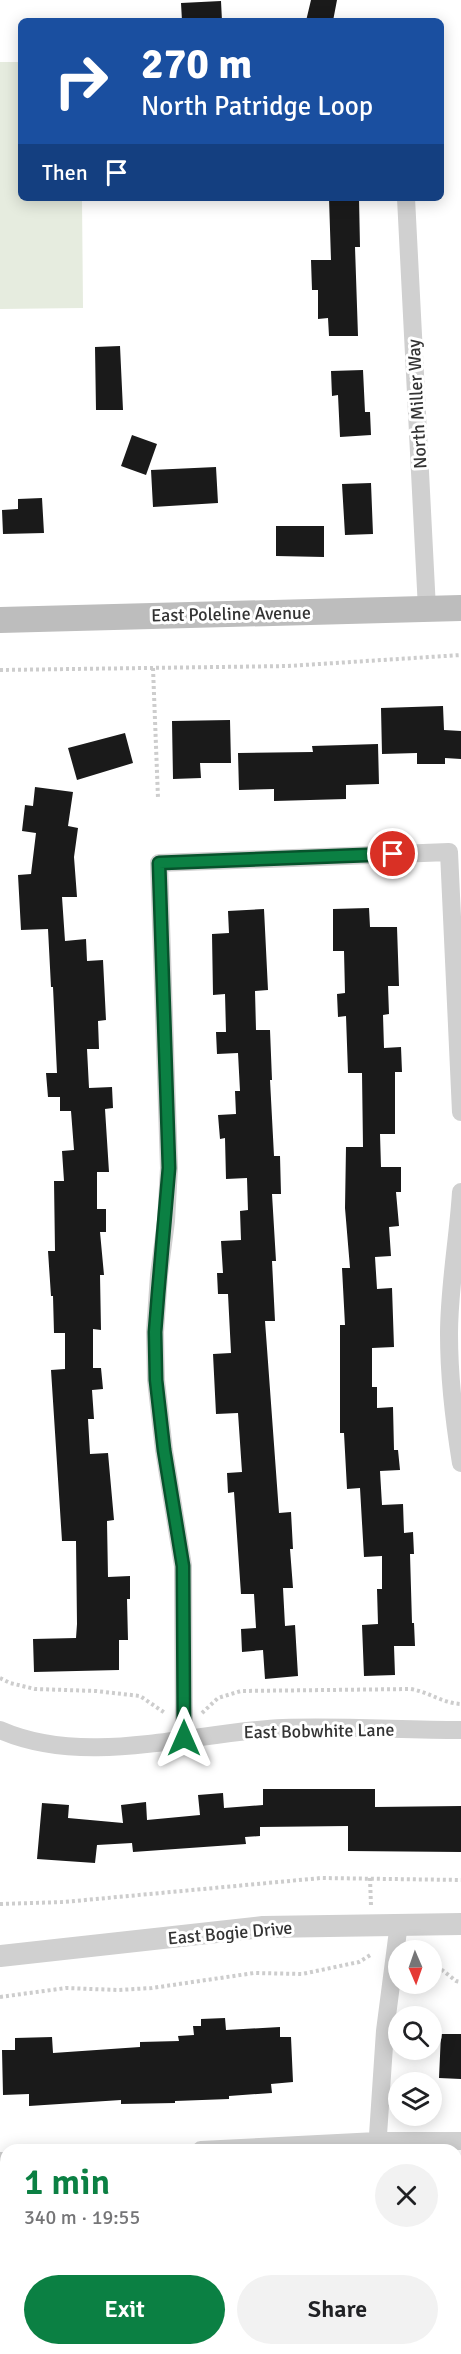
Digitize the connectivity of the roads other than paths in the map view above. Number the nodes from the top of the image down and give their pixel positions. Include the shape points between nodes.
1 (406, 201) edge
2 (461, 608) edge
3 (427, 609) junction
4 (0, 620) edge
5 (461, 1112) edge
6 (461, 1192) edge
7 (461, 1463) edge
8 (0, 1730) edge
9 (461, 1731) edge
10 (184, 1738) junction
11 (399, 1923) junction
12 (461, 1924) edge
13 (0, 1956) edge
14 (461, 2141) edge
15 (377, 2144) edge
16 (398, 2144) edge

1 - 3 street, North Miller Way
2 - 3 main road, East Poleline Avenue
3 - 4 main road, East Poleline Avenue
5 - 10 street via 449,852 159,863 169,1168 155,1332 156,1380 183,1566
6 - 7 street via 449,1334 450,1383
8 - 10 street, East Bobwhite Lane via 51,1746 96,1748
9 - 10 street, East Bobwhite Lane via 283,1728
11 - 12 street, East Bogie Drive
11 - 13 street, East Bogie Drive via 263,1927
11 - 15 street via 385,2031
14 - 16 street

